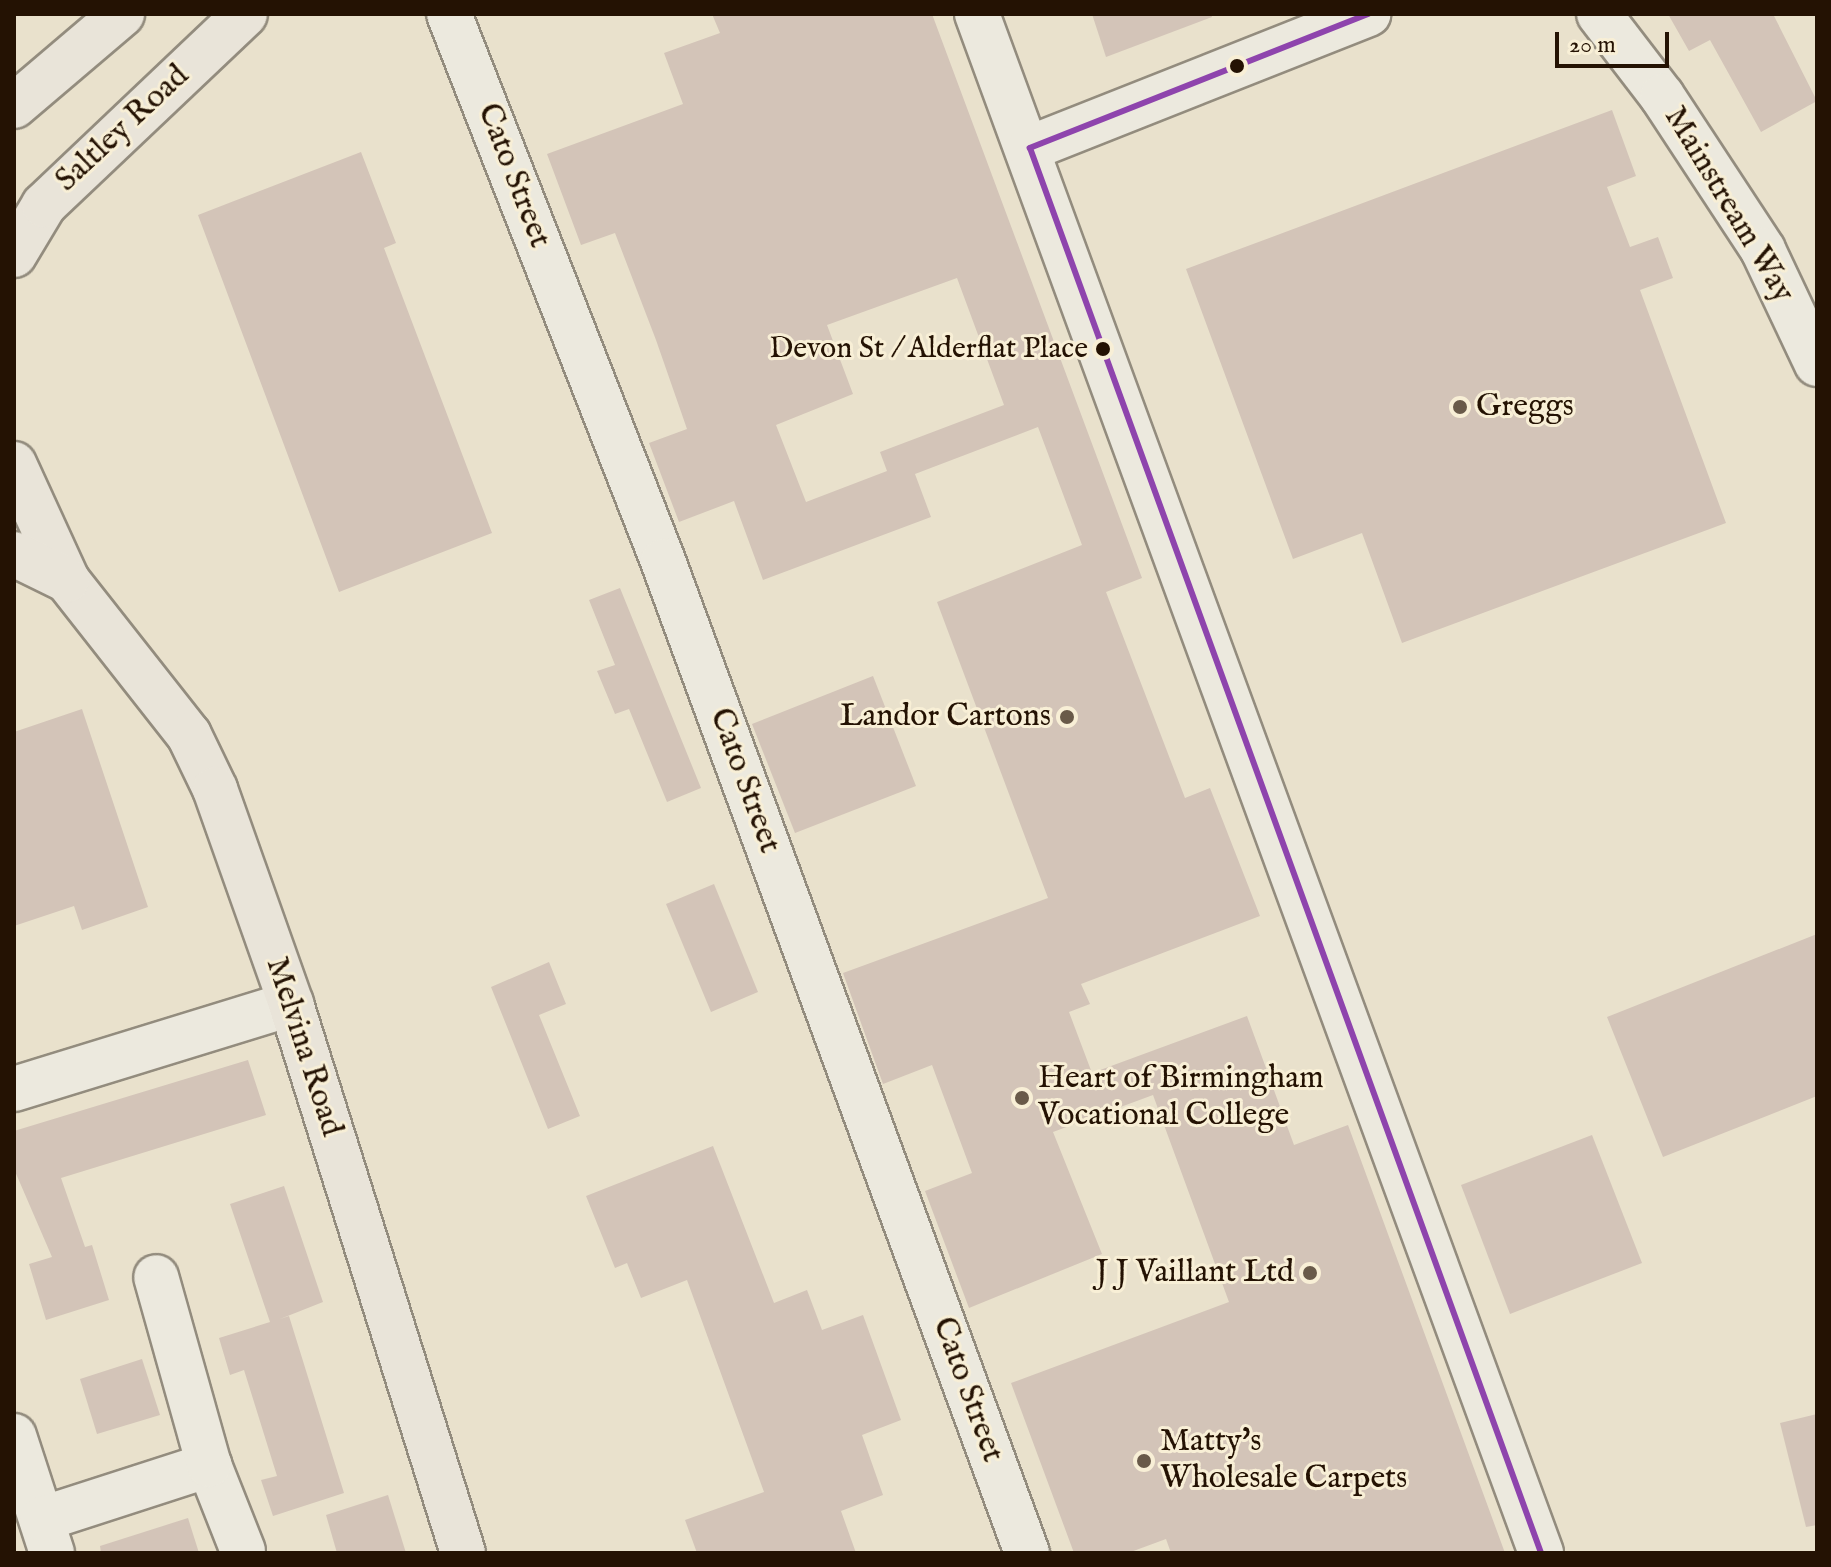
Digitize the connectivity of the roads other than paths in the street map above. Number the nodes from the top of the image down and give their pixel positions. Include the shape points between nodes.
1 (122, 14) edge
2 (245, 14) edge
3 (449, 14) edge
4 (977, 14) edge
5 (1368, 14) edge
6 (1599, 14) edge
7 (14, 106) edge
8 (1030, 148) junction
9 (14, 255) edge
10 (1817, 364) edge
11 (14, 464) edge
12 (14, 554) edge
13 (67, 580) junction
14 (291, 1004) junction
15 (14, 1089) edge
16 (156, 1277) dead end
17 (14, 1436) edge
18 (209, 1465) junction
19 (47, 1536) edge
20 (243, 1551) dead end
21 (463, 1553) edge
22 (1027, 1553) edge
23 (1541, 1553) edge

1 - 7 main road
2 - 9 main road, Saltley Road via 44,205
3 - 22 street, Cato Street via 663,561
4 - 8 street
5 - 8 street
6 - 10 street, Mainstream Way via 1662,96 1763,250
8 - 23 street
11 - 13 main road, Melvina Road
12 - 13 main road, Melvina Road
13 - 14 main road, Melvina Road via 189,735 215,789
14 - 15 street
14 - 21 main road, Melvina Road
16 - 18 street
17 - 19 street
18 - 19 street
18 - 20 street

